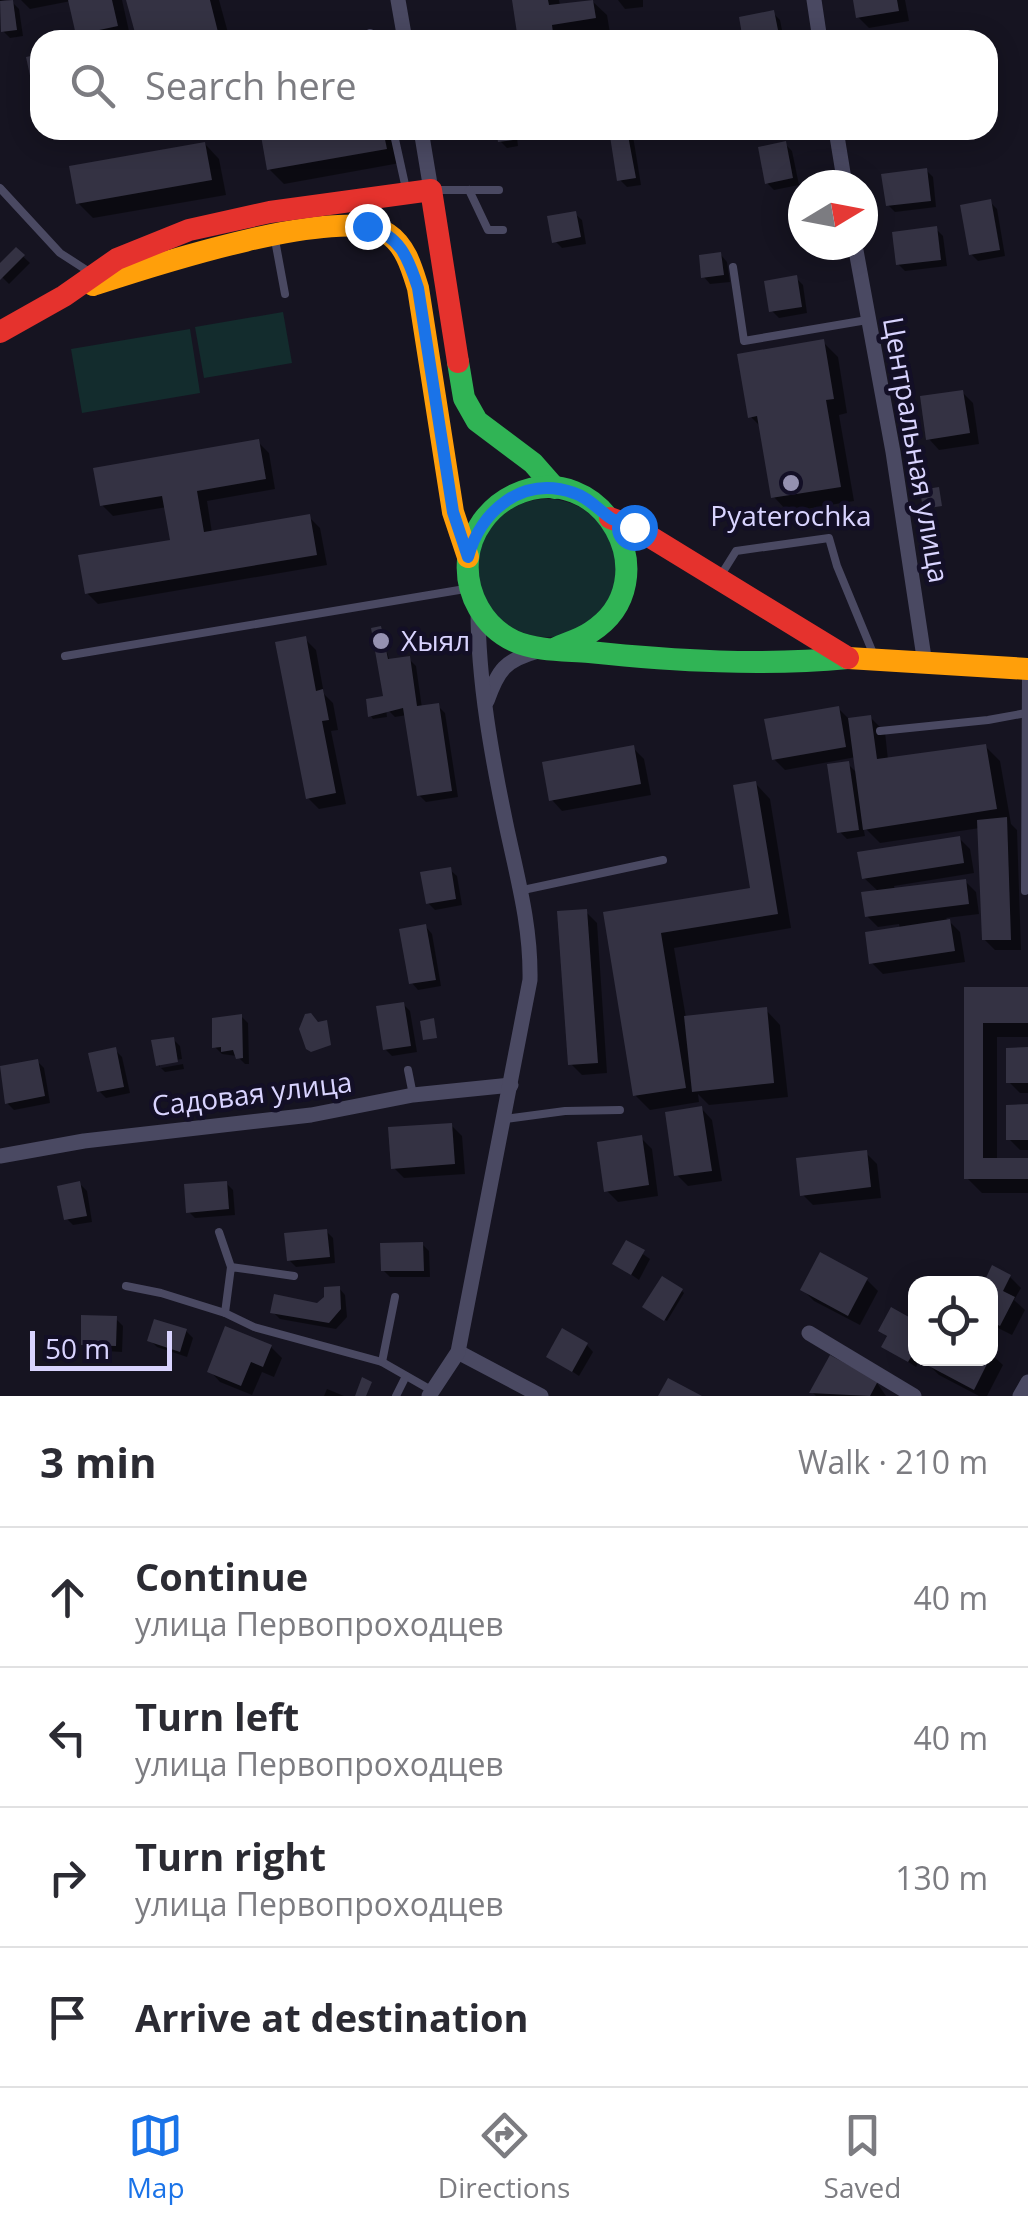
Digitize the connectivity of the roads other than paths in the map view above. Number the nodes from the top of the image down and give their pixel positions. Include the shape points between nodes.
1 (398, 0) edge
2 (814, 0) edge
3 (403, 30) edge
4 (818, 30) edge
5 (395, 140) edge
6 (423, 140) edge
7 (838, 140) edge
8 (843, 170) edge
9 (0, 188) edge
10 (431, 190) junction
11 (469, 190) junction
12 (499, 190) dead end
13 (406, 193) junction
14 (503, 230) dead end
15 (275, 236) junction
16 (859, 260) edge
17 (733, 266) dead end
18 (94, 275) junction
19 (72, 291) junction
20 (285, 294) dead end
21 (869, 320) junction
22 (0, 332) edge
23 (555, 488) junction
24 (610, 518) junction
25 (468, 557) junction
26 (718, 580) junction
27 (474, 599) junction
28 (550, 648) junction
29 (65, 656) dead end
30 (848, 658) junction
31 (876, 662) junction
32 (925, 664) junction
33 (1027, 669) edge
34 (486, 705) junction
35 (1026, 712) edge
36 (880, 732) dead end
37 (663, 860) dead end
38 (523, 890) junction
39 (1025, 890) dead end
40 (408, 1070) dead end
41 (511, 1084) junction
42 (413, 1096) junction
43 (620, 1110) dead end
44 (504, 1119) junction
45 (0, 1156) edge
46 (219, 1232) dead end
47 (231, 1267) junction
48 (294, 1276) dead end
49 (126, 1286) dead end
50 (395, 1297) dead end
51 (225, 1313) junction
52 (810, 1333) dead end
53 (458, 1352) junction
54 (382, 1362) junction
55 (406, 1376) junction
56 (1028, 1382) edge
57 (430, 1393) edge
58 (396, 1396) edge
59 (541, 1396) edge
60 (914, 1396) edge
61 (1020, 1396) edge

1 - 3 street
2 - 4 street
5 - 13 lane
6 - 10 street
7 - 8 street
9 - 18 lane via 60,254
10 - 11 lane
10 - 13 street
10 - 23 street via 464,398 486,433 534,464
11 - 12 lane
11 - 14 lane via 488,230
13 - 18 street via 248,217 154,242
15 - 19 street
15 - 20 lane
15 - 25 street via 367,226 384,232 408,256 453,512
16 - 21 street, Центральная улица
17 - 21 lane via 744,341
18 - 19 street
19 - 22 street
21 - 32 street, Центральная улица
23 - 24 street via 576,493
23 - 25 street via 498,505 473,537
24 - 26 street
24 - 28 street via 628,563 616,610 580,642
25 - 27 street
26 - 30 street
26 - 31 lane via 736,551 829,538
27 - 28 street via 506,638
27 - 29 lane
27 - 34 street
28 - 30 street via 708,660
28 - 34 street via 507,663
30 - 31 street
31 - 32 street
32 - 33 street
33 - 35 lane
34 - 38 street
35 - 36 lane
35 - 39 lane
37 - 38 lane
38 - 41 street via 530,980
40 - 42 lane
41 - 42 street, Садовая улица
41 - 44 street
42 - 45 street, Садовая улица
43 - 44 lane
44 - 53 street
46 - 47 lane
47 - 48 lane
47 - 51 lane
49 - 51 lane
50 - 54 lane
51 - 54 lane
52 - 60 street
53 - 57 street
53 - 59 street
54 - 55 lane
55 - 57 lane
55 - 58 lane
56 - 61 street

